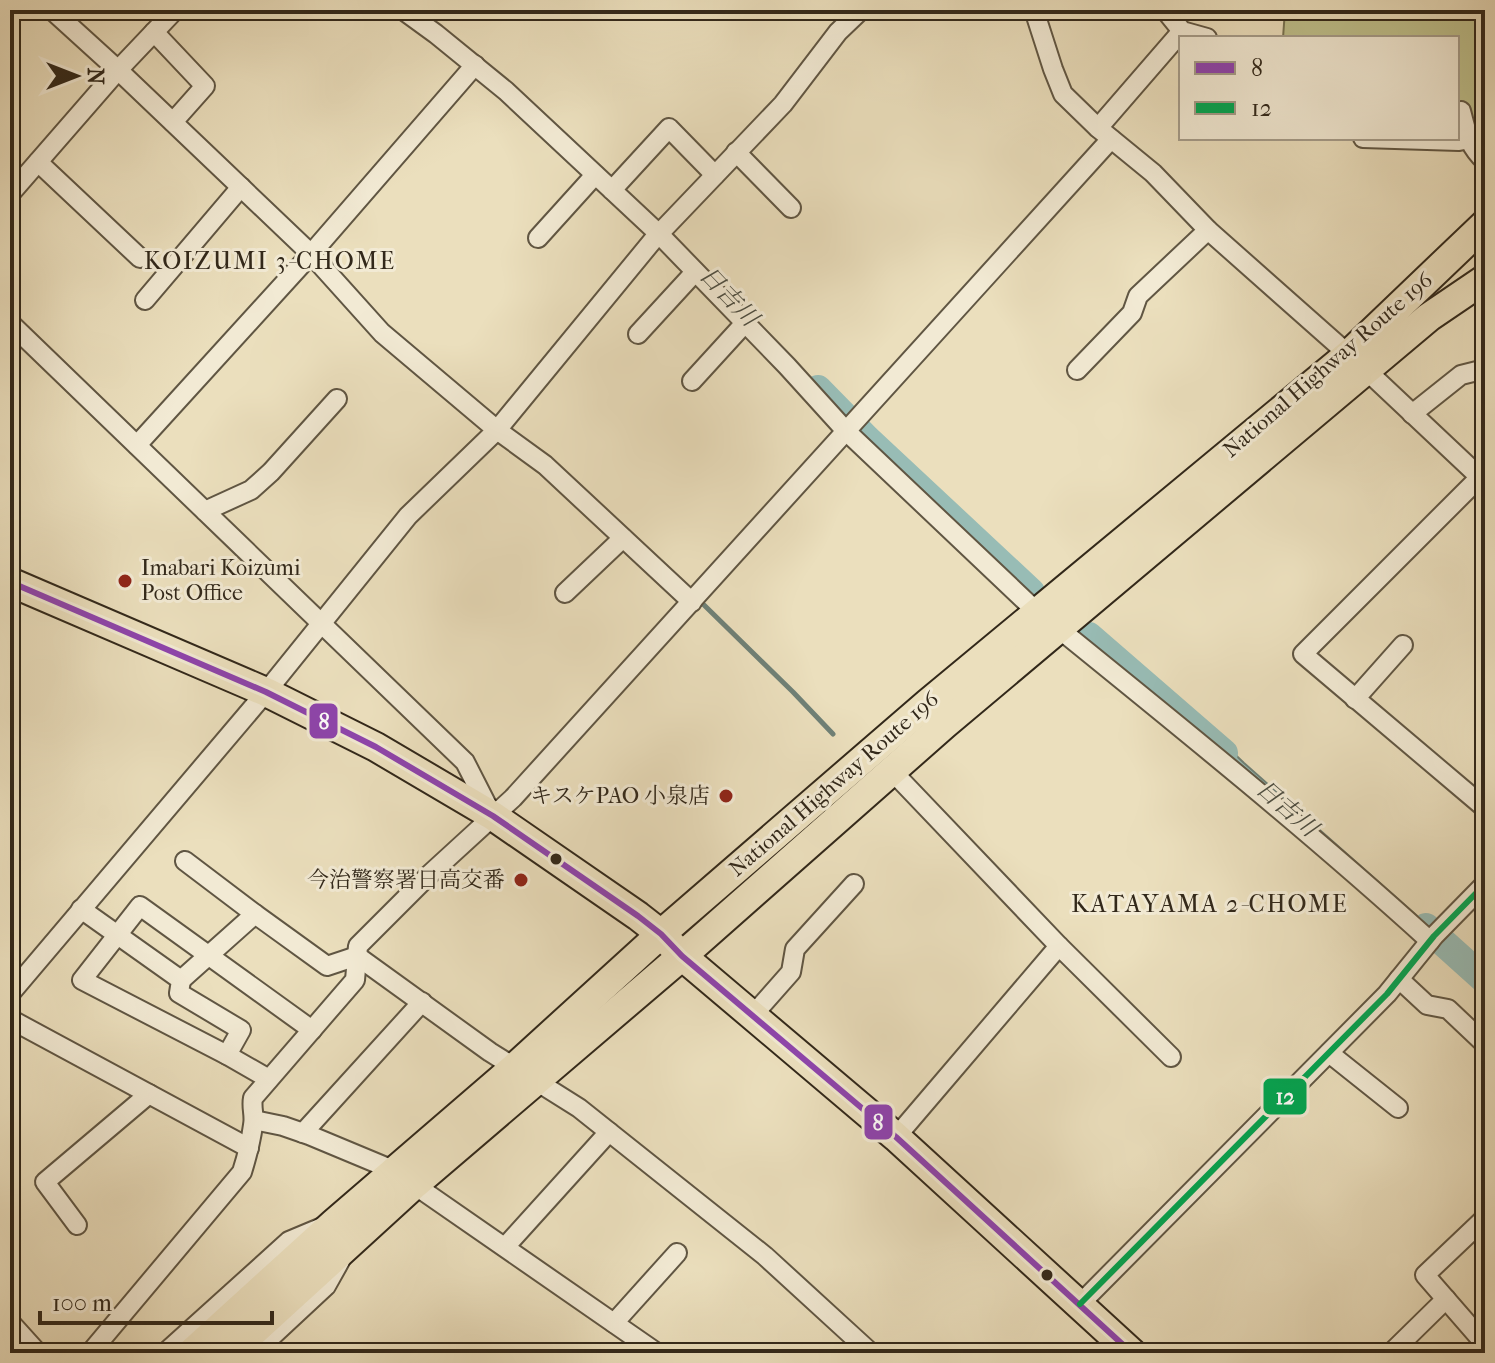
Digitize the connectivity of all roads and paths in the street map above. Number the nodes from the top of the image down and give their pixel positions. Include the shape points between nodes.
1 (52, 10) edge
2 (175, 10) edge
3 (403, 10) edge
4 (861, 10) edge
5 (1034, 10) edge
6 (1165, 10) edge
7 (1182, 31) junction
8 (154, 32) junction
9 (1200, 36) edge
10 (475, 65) junction
11 (118, 70) junction
12 (1461, 111) dead end
13 (173, 122) junction
14 (1104, 134) junction
15 (1477, 138) edge
16 (1427, 140) edge
17 (736, 152) junction
18 (1485, 161) edge
19 (38, 162) junction
20 (595, 175) junction
21 (715, 175) junction
22 (241, 187) junction
23 (612, 190) junction
24 (10, 194) edge
25 (791, 208) dead end
26 (1485, 224) edge
27 (1208, 230) junction
28 (659, 234) junction
29 (538, 238) dead end
30 (311, 254) junction
31 (140, 258) dead end
32 (695, 272) junction
33 (1485, 279) edge
34 (145, 300) dead end
35 (10, 323) edge
36 (745, 323) junction
37 (638, 334) dead end
38 (1357, 362) junction
39 (1485, 369) edge
40 (1077, 370) dead end
41 (692, 381) dead end
42 (337, 399) dead end
43 (1412, 414) junction
44 (497, 430) junction
45 (846, 431) junction
46 (137, 445) junction
47 (1483, 479) edge
48 (205, 511) junction
49 (623, 538) junction
50 (10, 582) edge
51 (565, 593) dead end
52 (692, 602) junction
53 (1048, 620) junction
54 (322, 624) junction
55 (1403, 645) dead end
56 (266, 692) junction
57 (1355, 699) junction
58 (891, 770) junction
59 (1485, 808) edge
60 (493, 816) junction
61 (185, 861) dead end
62 (854, 884) dead end
63 (1485, 884) edge
64 (81, 909) junction
65 (255, 914) junction
66 (661, 934) junction
67 (1435, 935) junction
68 (118, 936) junction
69 (1059, 946) junction
70 (209, 954) junction
71 (357, 956) junction
72 (682, 956) junction
73 (1399, 979) junction
74 (180, 986) junction
75 (10, 994) edge
76 (422, 1002) junction
77 (753, 1015) junction
78 (10, 1019) edge
79 (163, 1022) junction
80 (312, 1030) junction
81 (1485, 1044) edge
82 (1329, 1053) junction
83 (227, 1055) junction
84 (1171, 1057) dead end
85 (526, 1074) junction
86 (269, 1079) junction
87 (149, 1094) junction
88 (1398, 1108) dead end
89 (254, 1120) junction
90 (609, 1132) junction
91 (303, 1133) junction
92 (896, 1137) junction
93 (249, 1148) junction
94 (404, 1177) junction
95 (1485, 1218) edge
96 (77, 1225) dead end
97 (343, 1232) junction
98 (505, 1247) junction
99 (677, 1253) dead end
100 (1446, 1299) junction
101 (1080, 1304) junction
102 (10, 1322) edge
103 (614, 1323) junction
104 (1485, 1344) edge
105 (38, 1353) edge
106 (90, 1353) edge
107 (165, 1353) edge
108 (191, 1353) edge
109 (230, 1353) edge
110 (254, 1353) edge
111 (657, 1353) edge
112 (871, 1353) edge
113 (1132, 1353) edge
114 (1391, 1353) edge

1 - 11 street
2 - 8 street
3 - 10 street
4 - 17 street
5 - 14 street via 1063,94
6 - 7 street
7 - 9 street
7 - 14 street
8 - 11 street
8 - 13 street via 205,86
10 - 20 street
10 - 30 street
11 - 13 street
11 - 19 street
12 - 15 street
13 - 22 street
14 - 27 street via 1153,173
14 - 45 street
15 - 16 street
15 - 18 street via 1474,150
17 - 21 street
17 - 25 street
19 - 24 street
19 - 31 street
20 - 23 street
20 - 29 street
21 - 23 street via 669,128
21 - 28 street
22 - 30 street
22 - 34 street
23 - 28 street
26 - 38 highway, National Highway Route 196
27 - 38 street
27 - 40 street via 1138,296 1132,313
28 - 32 street
28 - 44 street
30 - 44 street via 382,333
30 - 46 street
32 - 36 street
32 - 37 street
33 - 38 highway, National Highway Route 196
35 - 46 street
36 - 41 street
36 - 45 street
38 - 43 street
38 - 53 highway, National Highway Route 196
39 - 43 street via 1461,375
42 - 48 street via 251,490
43 - 47 street
44 - 49 street via 545,465
44 - 54 street via 408,516
45 - 52 street
45 - 53 street
46 - 48 street
47 - 57 street via 1303,654
48 - 54 street
49 - 51 street
49 - 52 street
50 - 56 highway
52 - 60 street
53 - 58 highway, National Highway Route 196
53 - 66 highway, National Highway Route 196 via 928,703
53 - 67 street
54 - 56 street
54 - 60 street via 465,762
55 - 57 street
56 - 60 highway via 376,747
56 - 64 street
57 - 59 street
58 - 69 street
58 - 72 highway, National Highway Route 196
60 - 66 highway
60 - 71 street via 358,946
61 - 65 street
62 - 77 street via 795,949 791,972
63 - 67 street
64 - 68 street
64 - 75 street
65 - 70 street
65 - 71 street via 327,966
66 - 72 highway
66 - 85 highway, National Highway Route 196
67 - 73 street
68 - 70 street via 140,906
68 - 74 street
68 - 79 street via 82,980
69 - 84 street
69 - 92 street
70 - 74 street
70 - 80 street
71 - 76 street
71 - 80 street via 355,980
72 - 77 highway
72 - 85 highway, National Highway Route 196
73 - 81 street via 1427,1005 1448,1009
73 - 82 street
74 - 79 street
74 - 83 street via 241,1030
76 - 85 street
76 - 91 street
77 - 92 highway
78 - 87 street
79 - 83 street
80 - 86 street
82 - 88 street
82 - 101 street
83 - 86 street
85 - 90 street
85 - 94 highway, National Highway Route 196
86 - 89 street via 253,1098
87 - 93 street
87 - 96 street via 45,1182
89 - 91 street
89 - 93 street
90 - 98 street
90 - 112 street via 765,1256
91 - 94 street
92 - 101 highway
93 - 106 street via 242,1172
94 - 97 highway, National Highway Route 196
94 - 98 street
95 - 100 street via 1425,1275
97 - 107 street via 289,1241
97 - 108 highway, National Highway Route 196
97 - 109 highway, National Highway Route 196
97 - 110 street via 326,1286
98 - 103 street
99 - 103 street
100 - 104 street
100 - 114 street
101 - 113 highway
102 - 105 street
103 - 111 street

